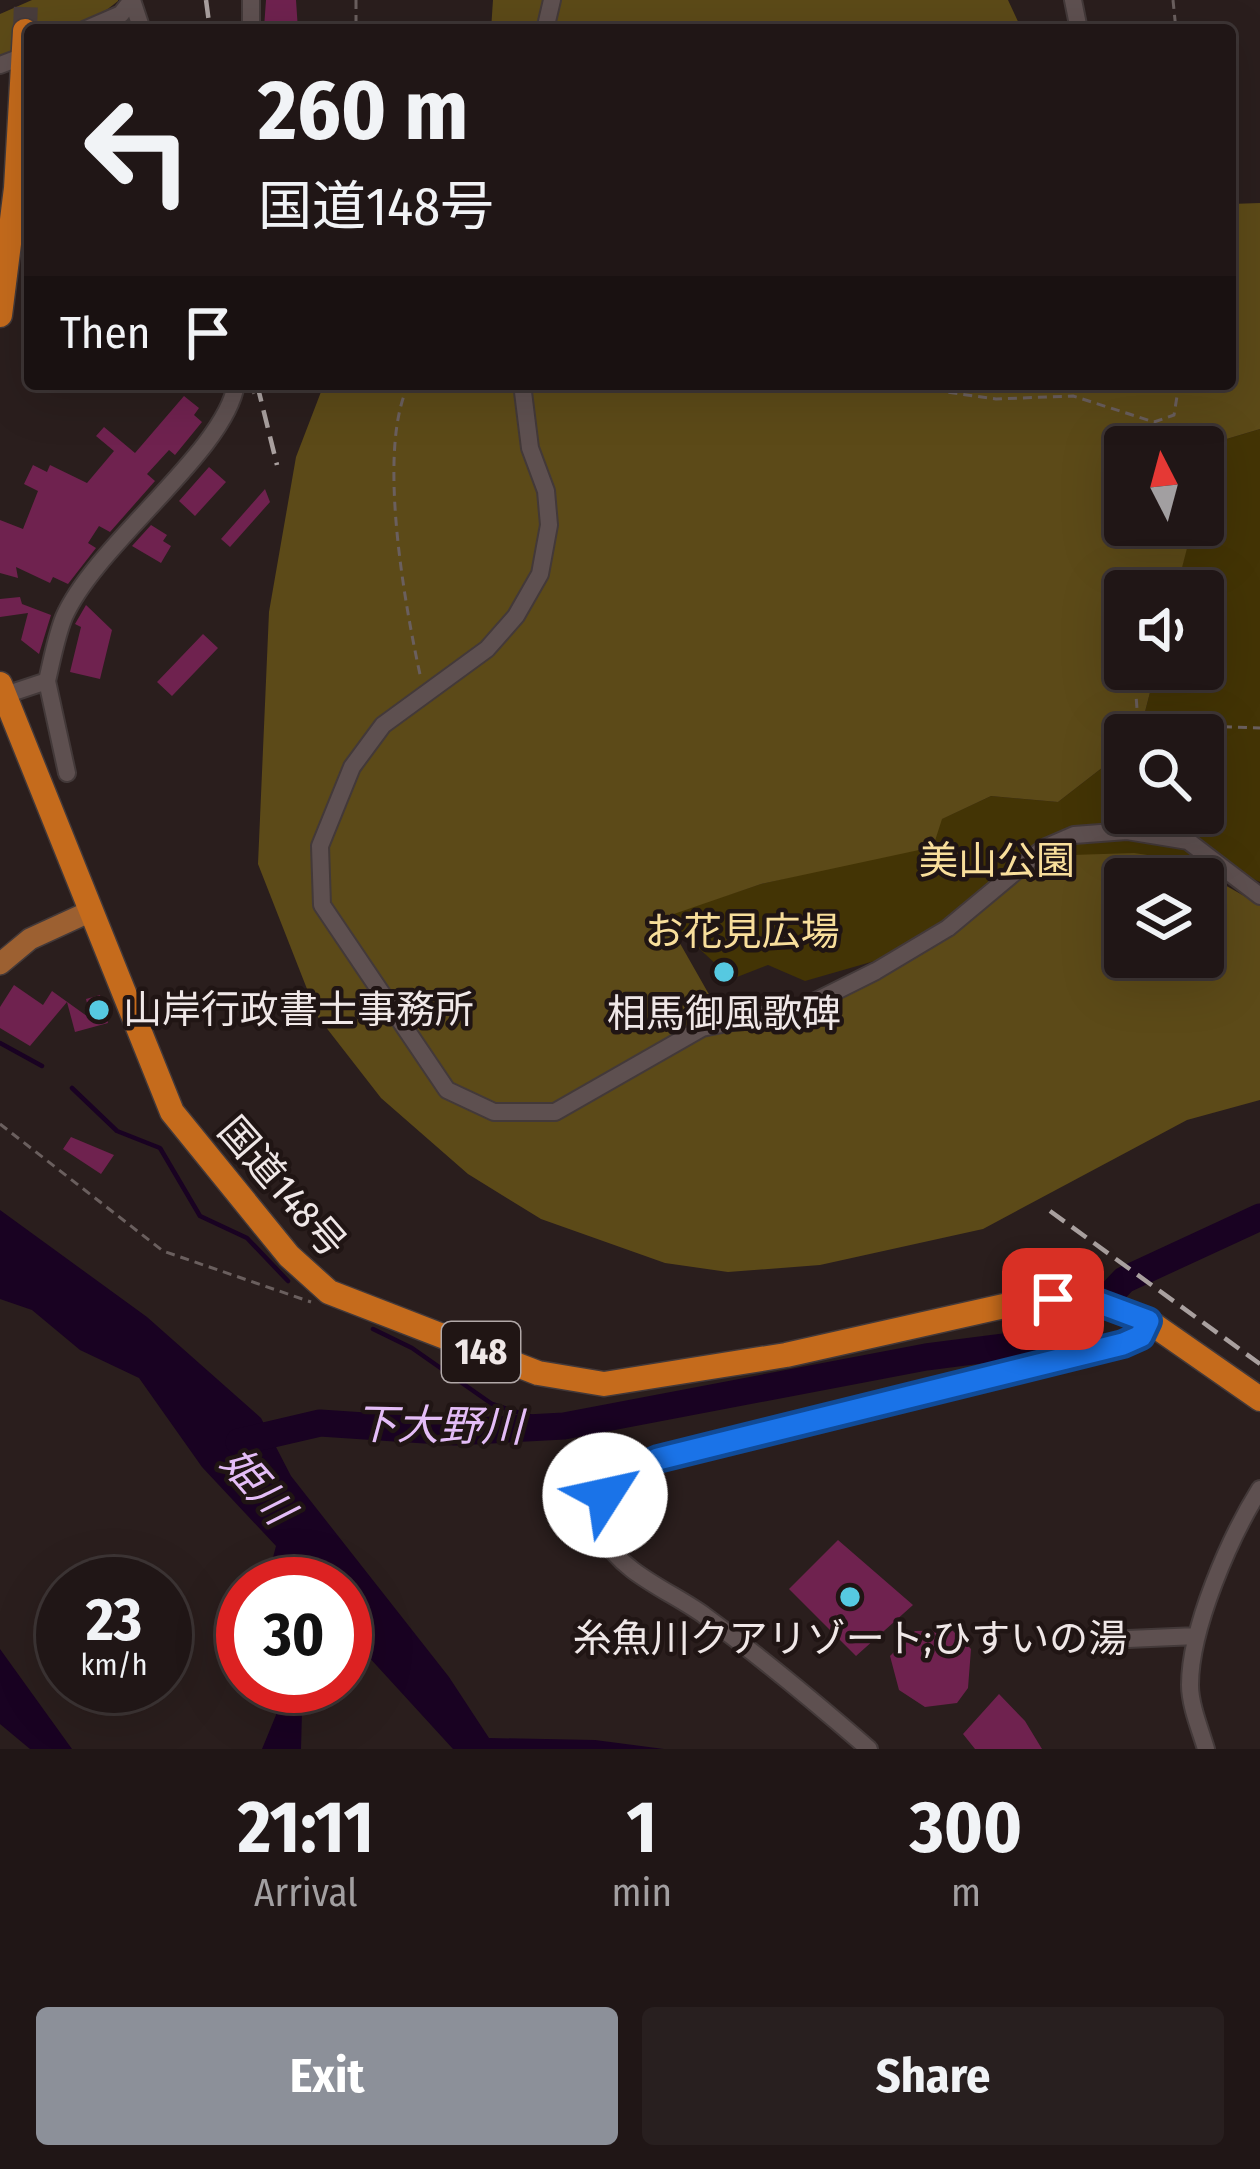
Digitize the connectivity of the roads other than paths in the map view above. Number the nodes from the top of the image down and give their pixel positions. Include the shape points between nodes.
1 (132, 0) edge
2 (98, 24) edge
3 (24, 77) edge
4 (0, 315) edge
5 (523, 390) edge
6 (234, 392) edge
7 (46, 681) junction
8 (2, 690) edge
9 (68, 773) dead end
10 (1260, 896) edge
11 (91, 911) junction
12 (0, 964) edge
13 (1148, 1321) junction
14 (1260, 1400) edge
15 (1260, 1489) edge
16 (1197, 1636) junction
17 (1128, 1639) dead end
18 (869, 1749) edge
19 (1206, 1749) edge

1 - 2 street
3 - 4 highway
5 - 10 street via 546,491 540,574 487,650 383,725 329,818 317,876 328,916 447,1090 494,1112 555,1112 702,1028 822,999 948,928 1044,848 1074,835 1127,831 1188,841
6 - 7 street via 225,421 154,497 65,615
7 - 8 street
7 - 9 street
8 - 11 highway, 国道148号 / 148
11 - 12 main road via 30,939
11 - 13 highway, 国道148号 / 148 via 172,1112 289,1256 343,1299 538,1373 604,1384 786,1355 1031,1300 1088,1300
13 - 14 highway, 国道148号 / 148
13 - 18 street via 1141,1336 1123,1344 658,1459 605,1495 600,1525 615,1555 702,1613
15 - 16 street
16 - 17 street
16 - 19 street via 1189,1688

